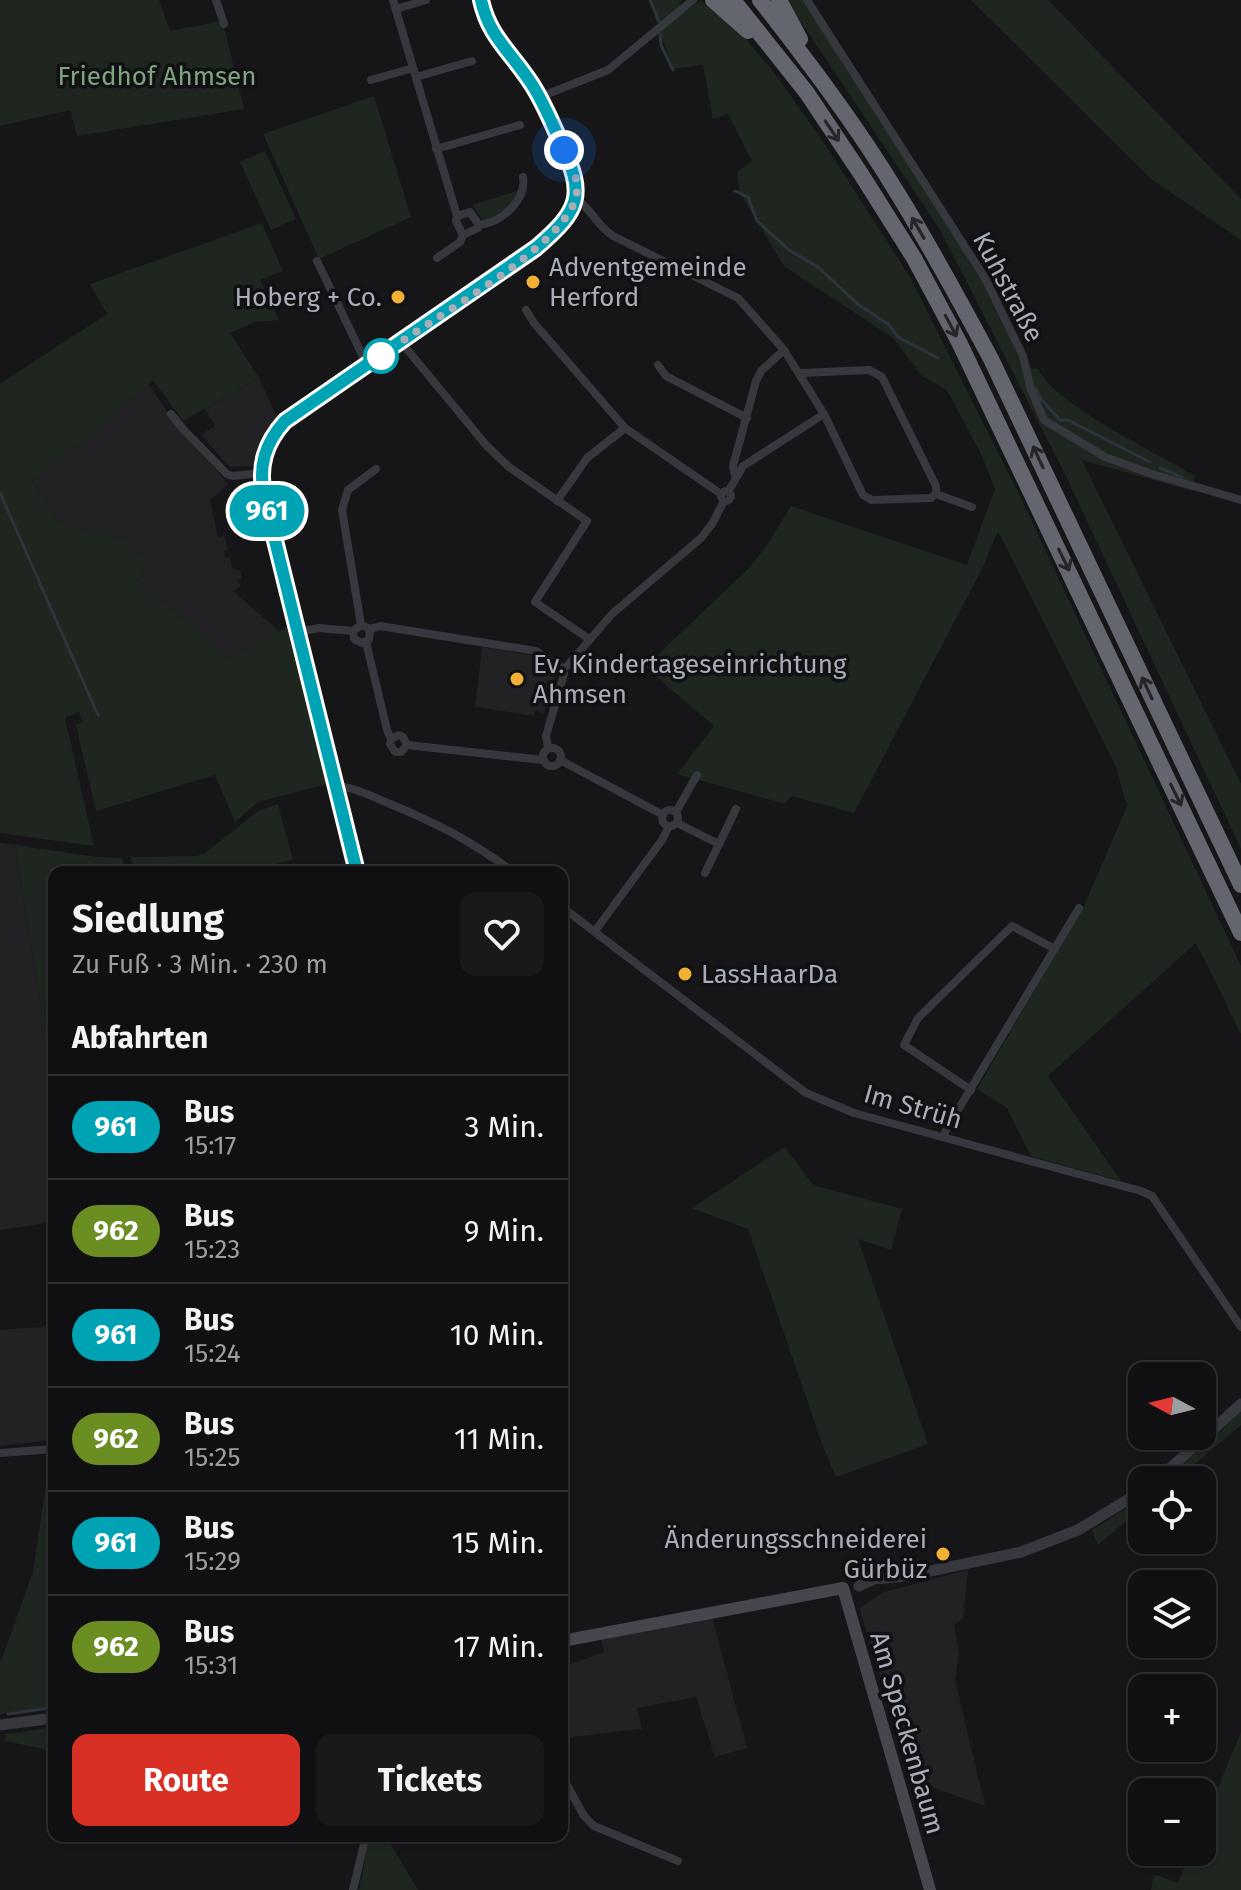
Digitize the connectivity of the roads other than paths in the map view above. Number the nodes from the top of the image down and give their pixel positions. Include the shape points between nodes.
1 (216, 0) edge
2 (426, 0) edge
3 (481, 0) edge
4 (693, 0) edge
5 (713, 0) edge
6 (733, 0) edge
7 (760, 0) edge
8 (779, 0) edge
9 (807, 0) edge
10 (395, 4) edge
11 (224, 24) dead end
12 (472, 61) dead end
13 (788, 67) junction
14 (414, 73) junction
15 (819, 76) junction
16 (371, 80) dead end
17 (540, 97) junction
18 (520, 125) dead end
19 (436, 149) junction
20 (523, 177) dead end
21 (575, 198) junction
22 (457, 216) junction
23 (479, 225) junction
24 (463, 235) junction
25 (437, 258) dead end
26 (317, 261) dead end
27 (526, 310) dead end
28 (401, 342) junction
29 (784, 350) junction
30 (367, 365) junction
31 (658, 365) dead end
32 (800, 373) junction
33 (171, 414) dead end
34 (824, 414) junction
35 (747, 418) junction
36 (625, 428) junction
37 (376, 469) dead end
38 (261, 473) junction
39 (735, 476) junction
40 (936, 494) junction
41 (724, 495) junction
42 (1241, 500) edge
43 (557, 501) junction
44 (972, 507) dead end
45 (365, 627) junction
46 (353, 631) junction
47 (297, 632) junction
48 (589, 639) junction
49 (366, 642) junction
50 (564, 669) junction
51 (548, 748) junction
52 (543, 760) junction
53 (560, 760) junction
54 (697, 775) dead end
55 (336, 786) junction
56 (736, 809) dead end
57 (676, 812) junction
58 (663, 815) junction
59 (673, 824) junction
60 (719, 844) junction
61 (356, 866) edge
62 (505, 866) edge
63 (705, 873) dead end
64 (1241, 885) edge
65 (1079, 908) dead end
66 (568, 911) edge
67 (595, 931) junction
68 (1241, 933) edge
69 (1055, 949) junction
70 (971, 1090) junction
71 (944, 1137) junction
72 (1241, 1327) edge
73 (1241, 1404) edge
74 (48, 1449) edge
75 (0, 1453) edge
76 (1172, 1466) edge
77 (1128, 1500) edge
78 (843, 1588) junction
79 (568, 1640) edge
80 (48, 1719) edge
81 (0, 1725) edge
82 (568, 1787) edge
83 (365, 1842) edge
84 (678, 1861) dead end
85 (353, 1890) edge
86 (930, 1890) edge

1 - 11 street
2 - 10 street
3 - 17 main road via 492,33
4 - 17 street via 608,70
5 - 13 highway
6 - 13 highway
7 - 15 highway
8 - 15 highway
9 - 42 street, Kuhstraße via 985,278 1023,356 1044,420 1105,457
10 - 14 street
12 - 14 street
13 -> 68 highway via 914,258 959,342
14 - 16 street
14 - 19 street
64 -> 15 highway via 991,359 898,193
17 - 21 main road via 574,170
18 - 19 street
19 - 22 street
20 - 23 street via 523,190 513,207
21 - 28 main road via 564,221 536,248
21 - 29 street via 613,236 738,298
22 - 23 street via 470,212
22 - 24 street
23 - 24 street
24 - 25 street
26 - 30 street
27 - 36 street
28 - 30 main road
28 - 43 street via 486,445
29 - 32 street
29 - 35 street via 761,371
30 - 38 main road via 285,421 266,449
31 - 35 street via 666,376
32 - 34 street
32 - 40 street via 869,370 882,377
33 - 38 street via 227,474
34 - 39 street
34 - 40 street via 867,499
35 - 39 street
36 - 41 street
36 - 43 street via 587,458
37 - 45 street via 348,490 342,510
38 - 47 main road
39 - 41 street
40 - 44 street
41 - 48 street via 701,538
43 - 48 street via 587,521 535,602
45 - 46 street
45 - 49 street via 371,636
45 - 50 street via 536,651
46 - 47 street
46 - 49 street via 357,642
47 - 55 main road
48 - 50 street
49 - 52 street via 395,752 407,745
50 - 51 street via 546,736
51 - 52 street
51 - 53 street via 560,752
52 - 53 street via 551,766
53 - 58 street
54 - 57 street
55 - 61 main road
55 - 62 street via 435,822
56 - 60 street
57 - 58 street
57 - 59 street
58 - 59 street via 663,822
59 - 60 street
59 - 67 street
60 - 63 street
65 - 69 street
66 - 67 street, Im Strüh
67 - 71 street, Im Strüh via 806,1093 854,1113
69 - 70 street
69 - 70 street via 1012,926 918,1018 904,1045
70 - 71 street
71 - 72 street, Im Strüh via 1152,1196
73 - 76 street
74 - 75 street
77 - 78 street via 1049,1542 992,1559
78 - 79 main road
78 - 86 main road, Am Speckenbaum
80 - 81 street
82 - 84 street via 594,1826
83 - 85 street

